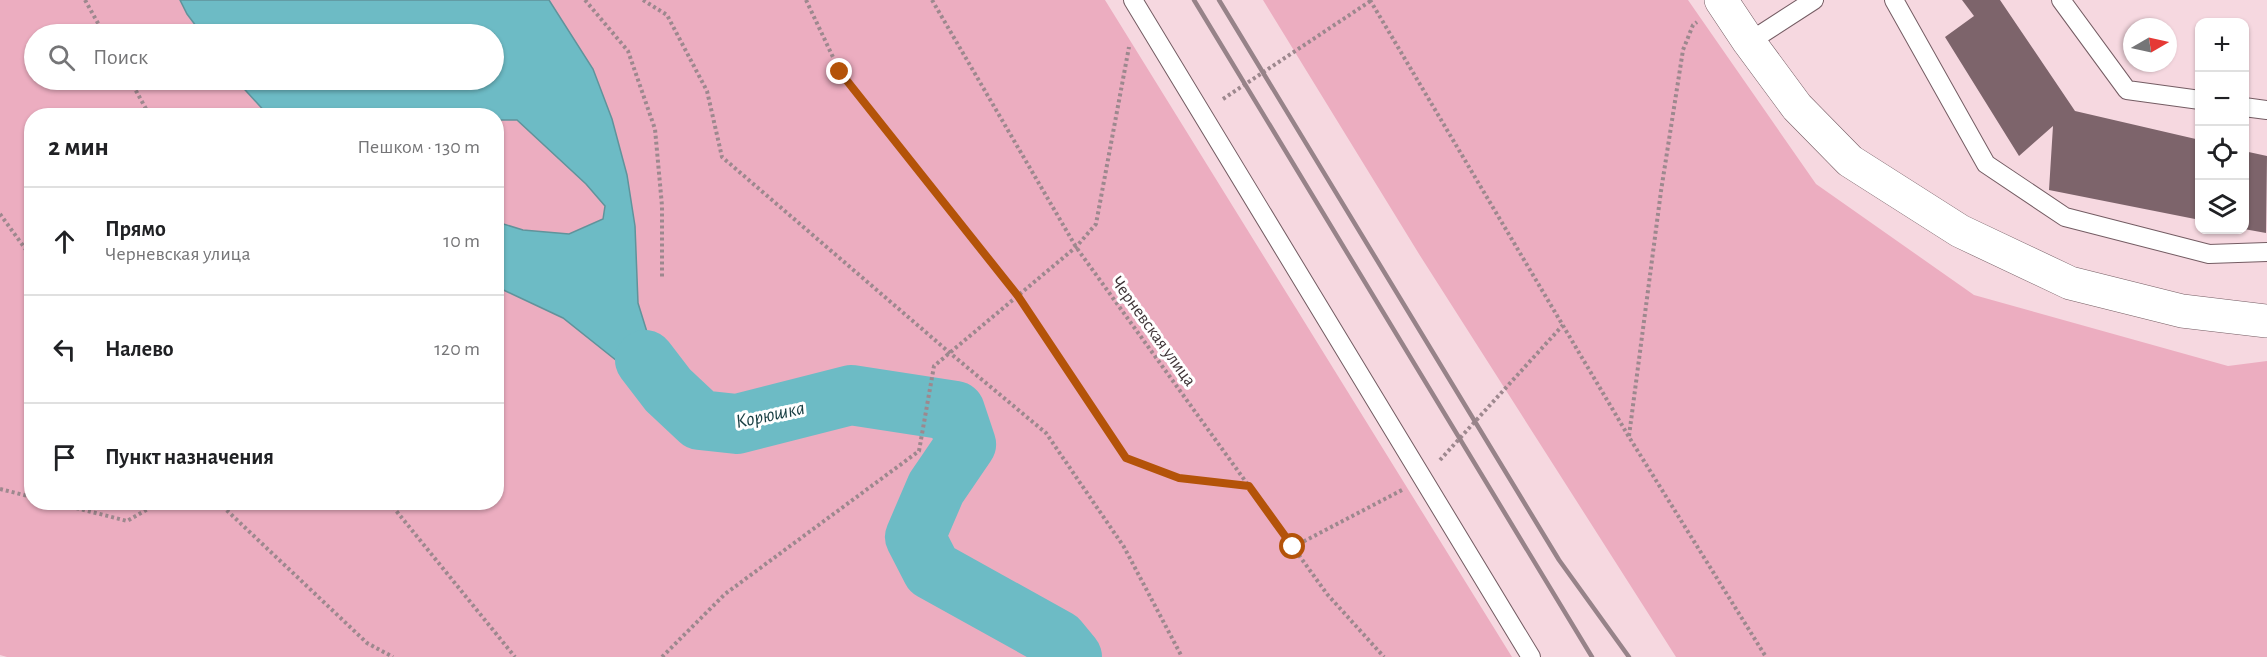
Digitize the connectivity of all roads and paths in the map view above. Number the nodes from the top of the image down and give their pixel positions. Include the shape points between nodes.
1 (85, 0) edge
2 (585, 0) edge
3 (643, 0) edge
4 (806, 0) edge
5 (932, 0) edge
6 (1371, 0) edge
7 (1814, 0) edge
8 (1894, 0) edge
9 (2061, 0) edge
10 (1722, 2) edge
11 (1135, 4) edge
12 (98, 24) edge
13 (1749, 42) junction
14 (136, 90) edge
15 (2195, 99) edge
16 (146, 108) edge
17 (2249, 108) edge
18 (2267, 110) edge
19 (1202, 113) junction
20 (0, 214) edge
21 (24, 247) edge
22 (1076, 247) junction
23 (2267, 252) edge
24 (662, 278) dead end
25 (1018, 296) junction
26 (2267, 321) edge
27 (950, 353) junction
28 (1629, 436) junction
29 (1249, 486) junction
30 (0, 489) edge
31 (24, 495) edge
32 (84, 510) edge
33 (146, 510) edge
34 (226, 510) edge
35 (396, 510) edge
36 (393, 657) edge
37 (515, 657) edge
38 (662, 657) edge
39 (1182, 657) edge
40 (1384, 657) edge
41 (1531, 657) edge
42 (1766, 657) edge

1 - 12 path
2 - 24 path via 628,51 655,129 662,206
3 - 27 path via 667,15 707,91 722,158
4 - 25 path via 840,72
5 - 22 path, Черневская улица
6 - 19 path
6 - 28 path
7 - 13 lane
8 - 23 lane via 1986,164 2065,217 2209,254
9 - 15 lane via 2127,90
10 - 13 street
10 - 28 path via 1693,25 1683,50
11 - 19 lane
11 - 22 path via 1096,224
13 - 26 street via 1797,107 1850,161 1960,231 2070,283 2182,311
14 - 16 path
17 - 18 lane
19 - 41 lane
20 - 21 path
22 - 25 path
22 - 29 path, Черневская улица
25 - 27 path
25 - 29 path via 1126,458 1179,478
27 - 38 path via 934,366 919,451 725,594
27 - 39 path via 1046,433 1124,547
28 - 42 path
29 - 40 path, Черневская улица via 1327,594
30 - 31 path
32 - 33 path via 127,521
34 - 36 path via 367,644
35 - 37 path

